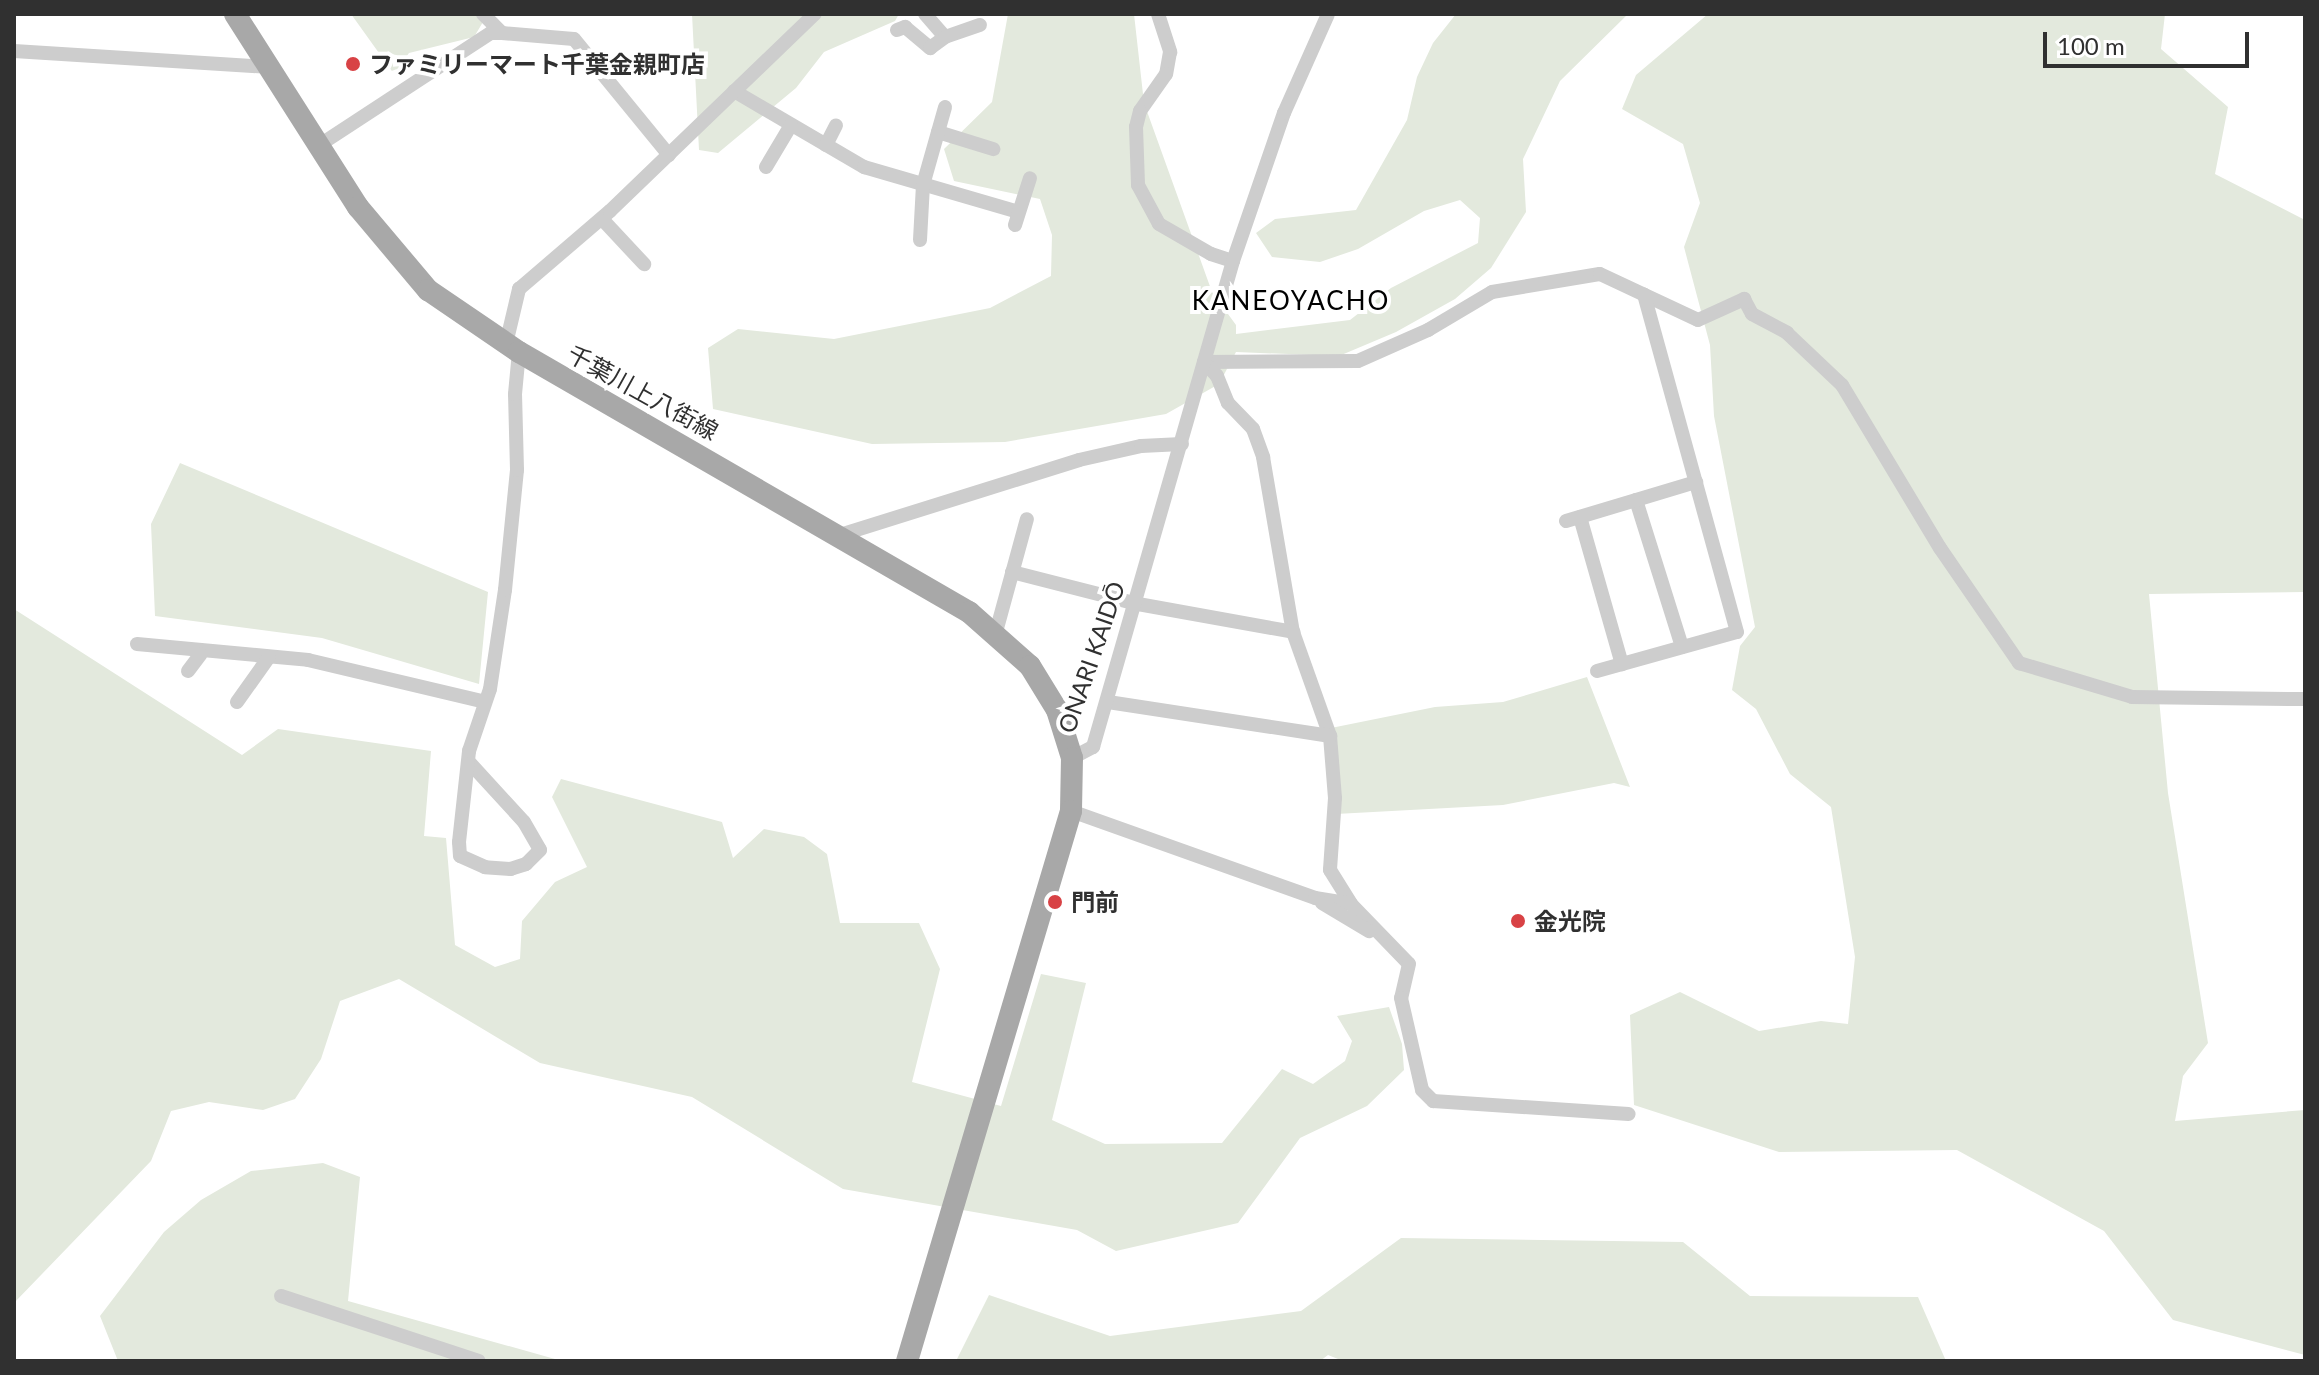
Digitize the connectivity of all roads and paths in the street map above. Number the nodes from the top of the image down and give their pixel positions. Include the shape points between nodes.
1 (235, 14) edge
2 (483, 14) edge
3 (815, 14) edge
4 (925, 14) edge
5 (1158, 14) edge
6 (1328, 14) edge
7 (980, 25) dead end
8 (897, 30) dead end
9 (502, 33) junction
10 (945, 37) junction
11 (14, 51) edge
12 (266, 67) junction
13 (734, 91) junction
14 (945, 107) dead end
15 (791, 125) junction
16 (836, 125) dead end
17 (938, 132) junction
18 (826, 145) junction
19 (318, 146) junction
20 (993, 149) dead end
21 (669, 155) junction
22 (766, 167) dead end
23 (1030, 178) dead end
24 (923, 185) junction
25 (602, 219) junction
26 (920, 240) dead end
27 (1233, 261) junction
28 (644, 264) dead end
29 (1644, 295) junction
30 (513, 348) junction
31 (1204, 362) junction
32 (1182, 444) junction
33 (1696, 482) junction
34 (1636, 500) junction
35 (1027, 519) dead end
36 (840, 535) junction
37 (1012, 572) junction
38 (1138, 604) junction
39 (996, 632) junction
40 (1293, 632) junction
41 (137, 644) dead end
42 (1682, 647) junction
43 (201, 654) junction
44 (269, 657) junction
45 (1622, 664) junction
46 (188, 671) dead end
47 (1597, 671) dead end
48 (2305, 699) edge
49 (237, 702) dead end
50 (485, 702) junction
51 (1108, 702) junction
52 (1330, 736) junction
53 (1072, 758) junction
54 (469, 762) junction
55 (1071, 811) junction
56 (1315, 898) junction
57 (1351, 904) junction
58 (1380, 938) junction
59 (1629, 1114) dead end
60 (281, 1296) dead end
61 (479, 1361) edge
62 (907, 1361) edge

1 - 12 main road, 千葉川上八街線
2 - 9 street
3 - 13 street
4 - 10 street
5 - 27 street via 1170,52 1166,74 1140,111 1136,127 1138,185 1159,224
6 - 27 street, ONARI KAIDŌ via 1284,113
7 - 10 street
8 - 10 street via 905,27 930,48
9 - 19 street via 491,33
9 - 21 street via 574,39
11 - 12 street
12 - 19 main road, 千葉川上八街線
13 - 15 street
13 - 21 street
14 - 17 street
15 - 18 street
15 - 22 street
16 - 18 street
17 - 20 street
17 - 24 street
18 - 24 street via 864,167
19 - 30 main road, 千葉川上八街線 via 406,269 446,305
21 - 25 street
23 - 24 street via 1017,219
24 - 26 street
25 - 28 street
25 - 30 street via 519,289
27 - 31 street, ONARI KAIDŌ
29 - 31 street via 1600,274 1557,280 1492,292 1428,330 1358,361
29 - 33 street
29 - 48 street via 1703,320 1744,299 1752,314 1807,348 1863,412 1940,548 2019,663 2035,672 2132,697
30 - 36 main road, 千葉川上八街線
30 - 50 street via 516,500
31 - 32 street, ONARI KAIDŌ
31 - 40 street via 1217,376 1228,403 1253,429 1263,457
32 - 36 street via 1141,446 1079,460
32 - 38 street, ONARI KAIDŌ
33 - 34 street
33 - 42 street via 1737,632
34 - 42 street
34 - 45 street via 1573,519
35 - 37 street
36 - 39 main road, 千葉川上八街線
37 - 38 street
37 - 39 street
38 - 40 street
38 - 51 street, ONARI KAIDŌ
39 - 53 main road, 千葉川上八街線 via 1042,682
40 - 52 street
41 - 43 street
42 - 45 street
43 - 44 street
43 - 46 street
44 - 49 street
44 - 50 street via 336,666
45 - 47 street
50 - 54 street
51 - 52 street
51 - 53 street, ONARI KAIDŌ via 1093,747
52 - 57 street via 1335,798 1330,870
53 - 55 main road, ONARI KAIDŌ
54 - 54 street via 524,822 540,850 526,864 496,870 460,856
55 - 56 street
55 - 62 main road, ONARI KAIDŌ
56 - 57 street
56 - 58 street
57 - 58 street
58 - 59 street via 1409,964 1401,998 1422,1090 1433,1101
60 - 61 street

